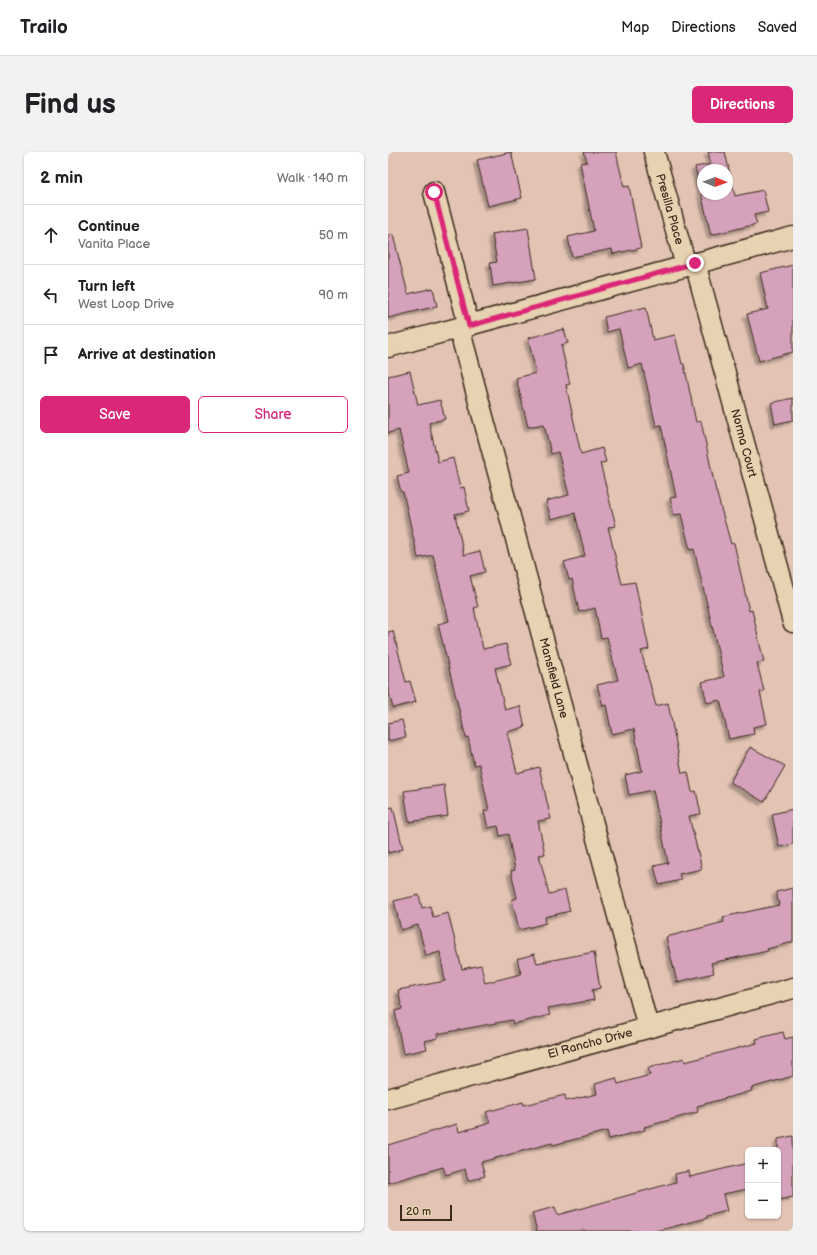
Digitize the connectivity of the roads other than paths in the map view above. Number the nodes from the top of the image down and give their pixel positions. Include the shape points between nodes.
1 (654, 152) edge
2 (434, 192) dead end
3 (793, 237) edge
4 (690, 265) junction
5 (464, 327) junction
6 (388, 347) edge
7 (793, 622) edge
8 (793, 988) edge
9 (648, 1028) junction
10 (388, 1099) edge

1 - 4 street, Presilla Place
2 - 5 street, Mansfield Lane
3 - 4 street
4 - 5 street
4 - 7 street, Norma Court
5 - 6 street
5 - 9 street, Mansfield Lane
8 - 9 street, El Rancho Drive
9 - 10 street, El Rancho Drive

